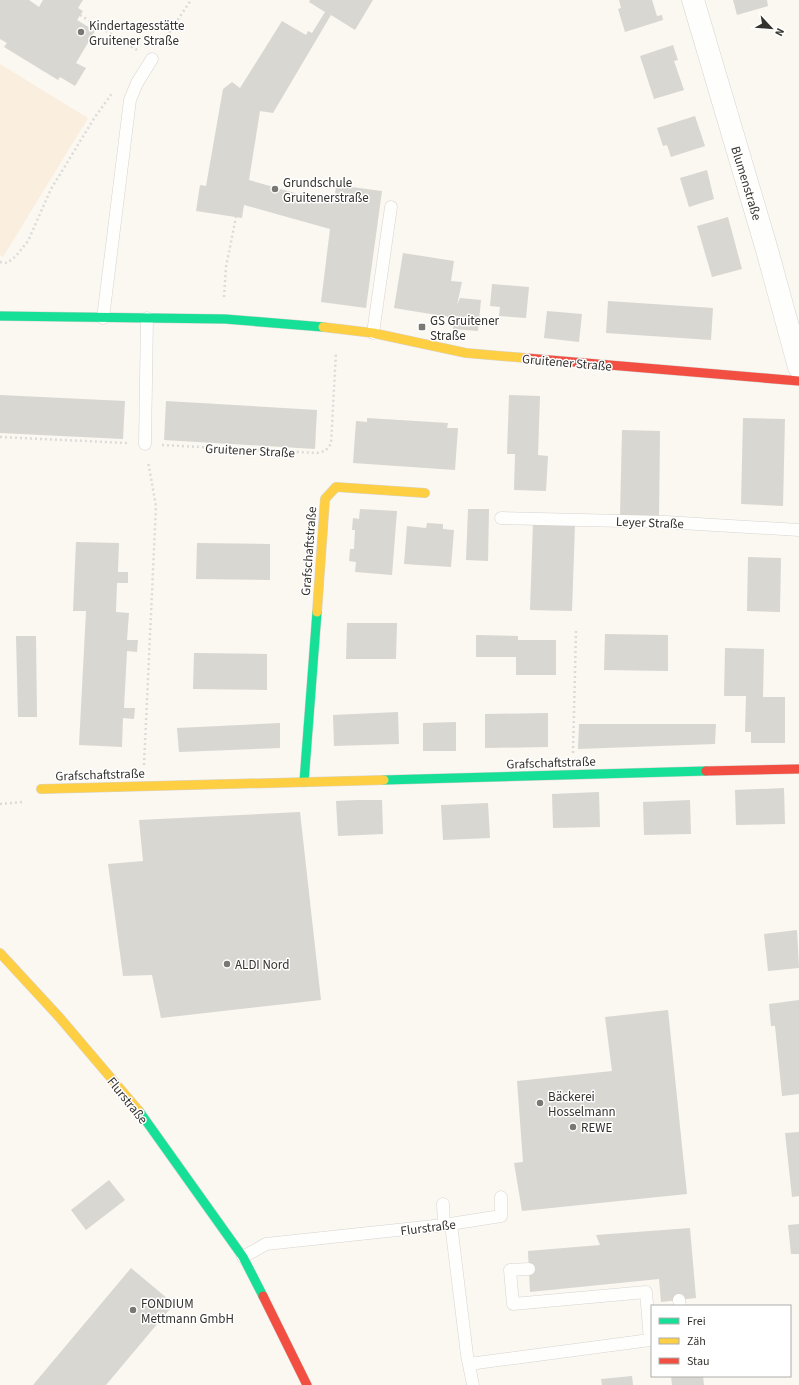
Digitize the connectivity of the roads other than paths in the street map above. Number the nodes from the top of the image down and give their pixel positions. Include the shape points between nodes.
1 (693, 0) edge
2 (152, 59) road end
3 (391, 207) dead end
4 (0, 316) edge
5 (103, 318) junction
6 (147, 318) junction
7 (373, 333) junction
8 (799, 367) edge
9 (799, 381) edge
10 (145, 444) road end
11 (425, 493) dead end
12 (501, 518) dead end
13 (799, 530) edge
14 (799, 769) edge
15 (304, 782) junction
16 (41, 789) dead end
17 (0, 953) edge
18 (501, 1197) dead end
19 (443, 1204) dead end
20 (448, 1225) junction
21 (243, 1257) junction
22 (529, 1268) dead end
23 (651, 1340) edge
24 (464, 1358) junction
25 (308, 1385) edge
26 (473, 1385) edge

1 - 8 street, Blumenstraße via 768,250
2 - 5 lane via 130,100
3 - 7 lane
4 - 5 street, Gruitener Straße
5 - 6 street, Gruitener Straße
6 - 7 street, Gruitener Straße via 294,323
6 - 10 lane
7 - 9 street, Gruitener Straße via 466,353
11 - 15 street, Grafschaftstraße via 336,487 325,499
12 - 13 lane, Leyer Straße via 665,522
14 - 15 street, Grafschaftstraße
15 - 16 street, Grafschaftstraße
17 - 21 street, Flurstraße via 60,1018 137,1109
18 - 20 lane, Flurstraße via 501,1216
19 - 20 lane
20 - 21 lane, Flurstraße via 266,1244
20 - 24 lane via 450,1259
21 - 25 street, Flurstraße
22 - 23 lane via 510,1270 513,1304 646,1292
23 - 24 lane
24 - 26 lane

